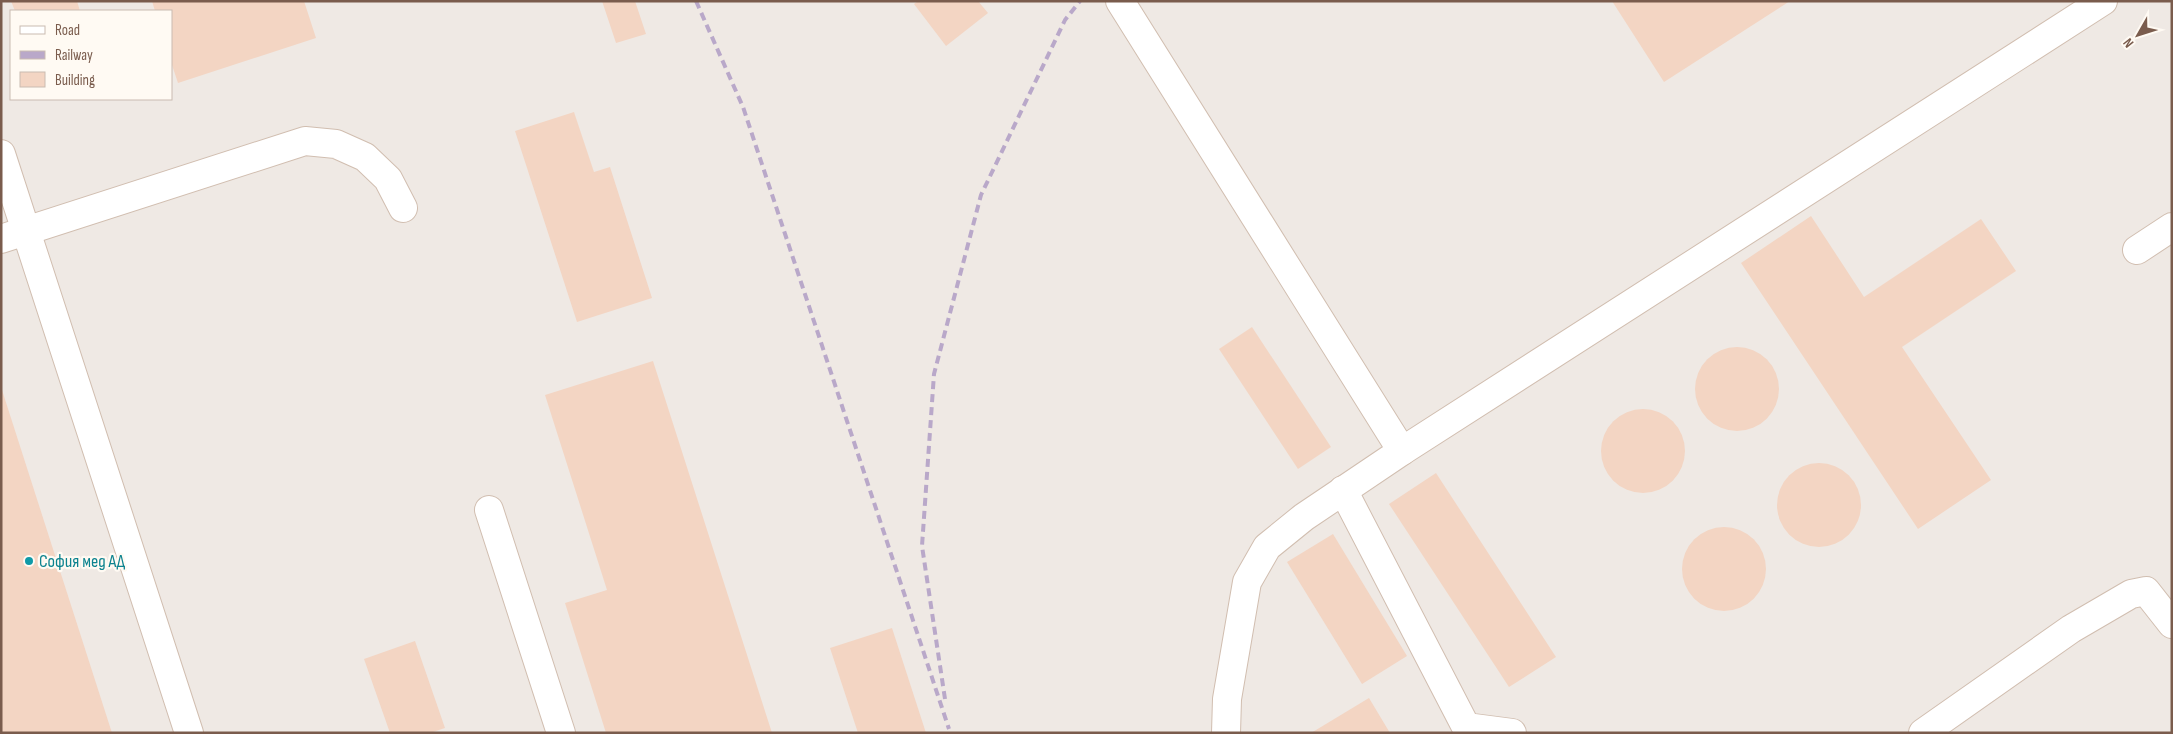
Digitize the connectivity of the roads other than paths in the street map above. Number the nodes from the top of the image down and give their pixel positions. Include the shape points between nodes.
1 (1120, 1) edge
2 (2103, 1) edge
3 (1, 154) edge
4 (402, 208) dead end
5 (2172, 226) edge
6 (14, 235) edge
7 (2137, 250) dead end
8 (1402, 451) junction
9 (1343, 490) junction
10 (489, 510) dead end
11 (2172, 624) edge
12 (1461, 730) edge
13 (189, 733) edge
14 (561, 733) edge
15 (1226, 733) edge
16 (1512, 733) edge
17 (1923, 733) edge

1 - 8 lane
2 - 8 lane
3 - 6 lane
4 - 6 lane via 388,179 365,157 336,144 305,141
5 - 7 lane
6 - 13 lane
8 - 9 lane
9 - 12 lane
9 - 15 lane via 1267,547 1247,582 1228,699
10 - 14 lane
11 - 17 lane via 2146,591 2131,594 2071,629
12 - 16 lane

